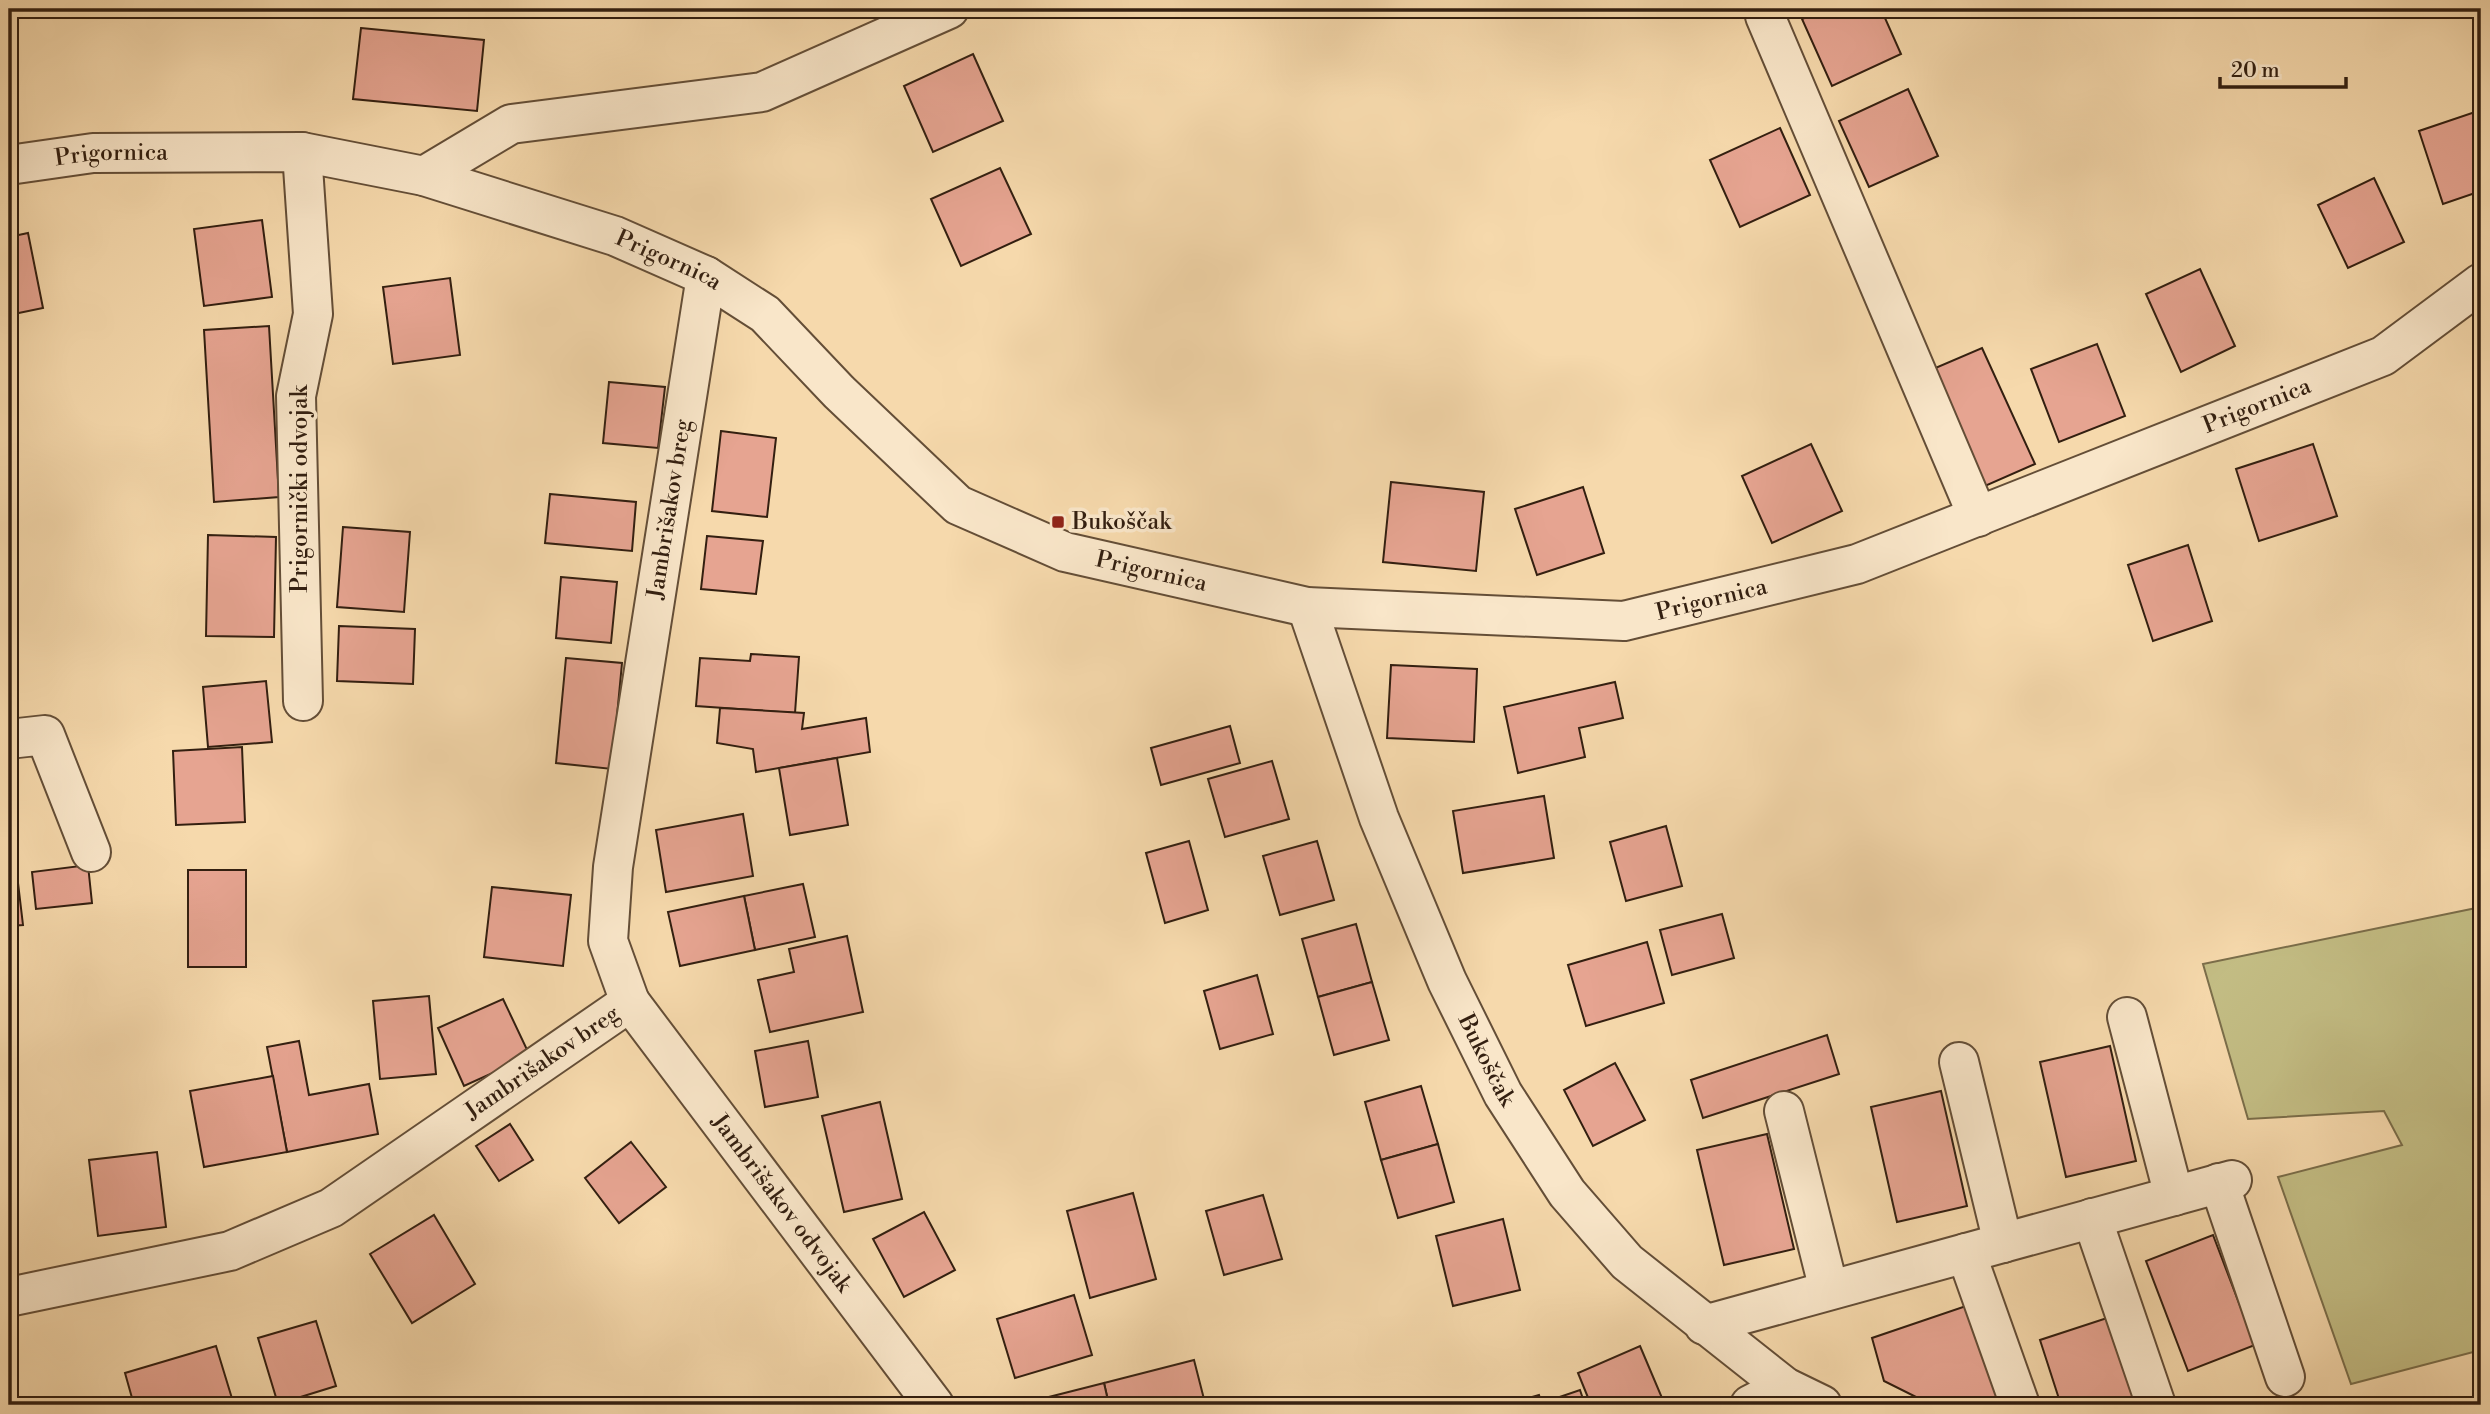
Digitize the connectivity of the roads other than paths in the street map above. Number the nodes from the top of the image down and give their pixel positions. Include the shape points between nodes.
1 (949, 9) edge
2 (1765, 16) dead end
3 (302, 152) junction
4 (9, 165) edge
5 (424, 176) junction
6 (706, 276) junction
7 (2481, 284) edge
8 (1978, 517) junction
9 (1307, 607) junction
10 (303, 701) dead end
11 (9, 740) edge
12 (91, 852) dead end
13 (630, 1002) junction
14 (2127, 1017) dead end
15 (1959, 1062) dead end
16 (1784, 1111) dead end
17 (2174, 1196) junction
18 (2092, 1218) junction
19 (2003, 1243) junction
20 (1966, 1253) junction
21 (1829, 1290) junction
22 (9, 1297) edge
23 (1704, 1325) junction
24 (2284, 1377) dead end
25 (1786, 1387) junction
26 (934, 1405) edge
27 (1750, 1405) edge
28 (1822, 1405) edge
29 (2020, 1405) edge
30 (2156, 1405) edge

1 - 5 street via 762,92 512,124
2 - 8 street
3 - 4 street, Prigornica via 93,153
3 - 5 street, Prigornica
3 - 10 street, Prigornički odvojak via 313,314 296,396
5 - 6 street, Prigornica via 615,236
6 - 9 street, Prigornica via 765,314 839,393 958,505 1065,552
6 - 13 street, Jambrišakov breg via 613,867 608,941
7 - 8 street, Prigornica via 2383,356
8 - 9 street, Prigornica via 1857,564 1624,621
9 - 23 street, Bukoščak via 1378,818 1447,981 1503,1094 1567,1193 1627,1262
11 - 12 street via 45,735
13 - 22 street, Jambrišakov breg via 331,1208 230,1251
13 - 26 street, Jambrišakov odvojak
14 - 17 street
15 - 19 street
16 - 21 street
17 - 18 street
17 - 24 street via 2226,1182
18 - 19 street
18 - 30 street
19 - 20 street
20 - 21 street
20 - 29 street
21 - 23 street
23 - 25 street, Bukoščak
25 - 27 street
25 - 28 street, Bukoščak

